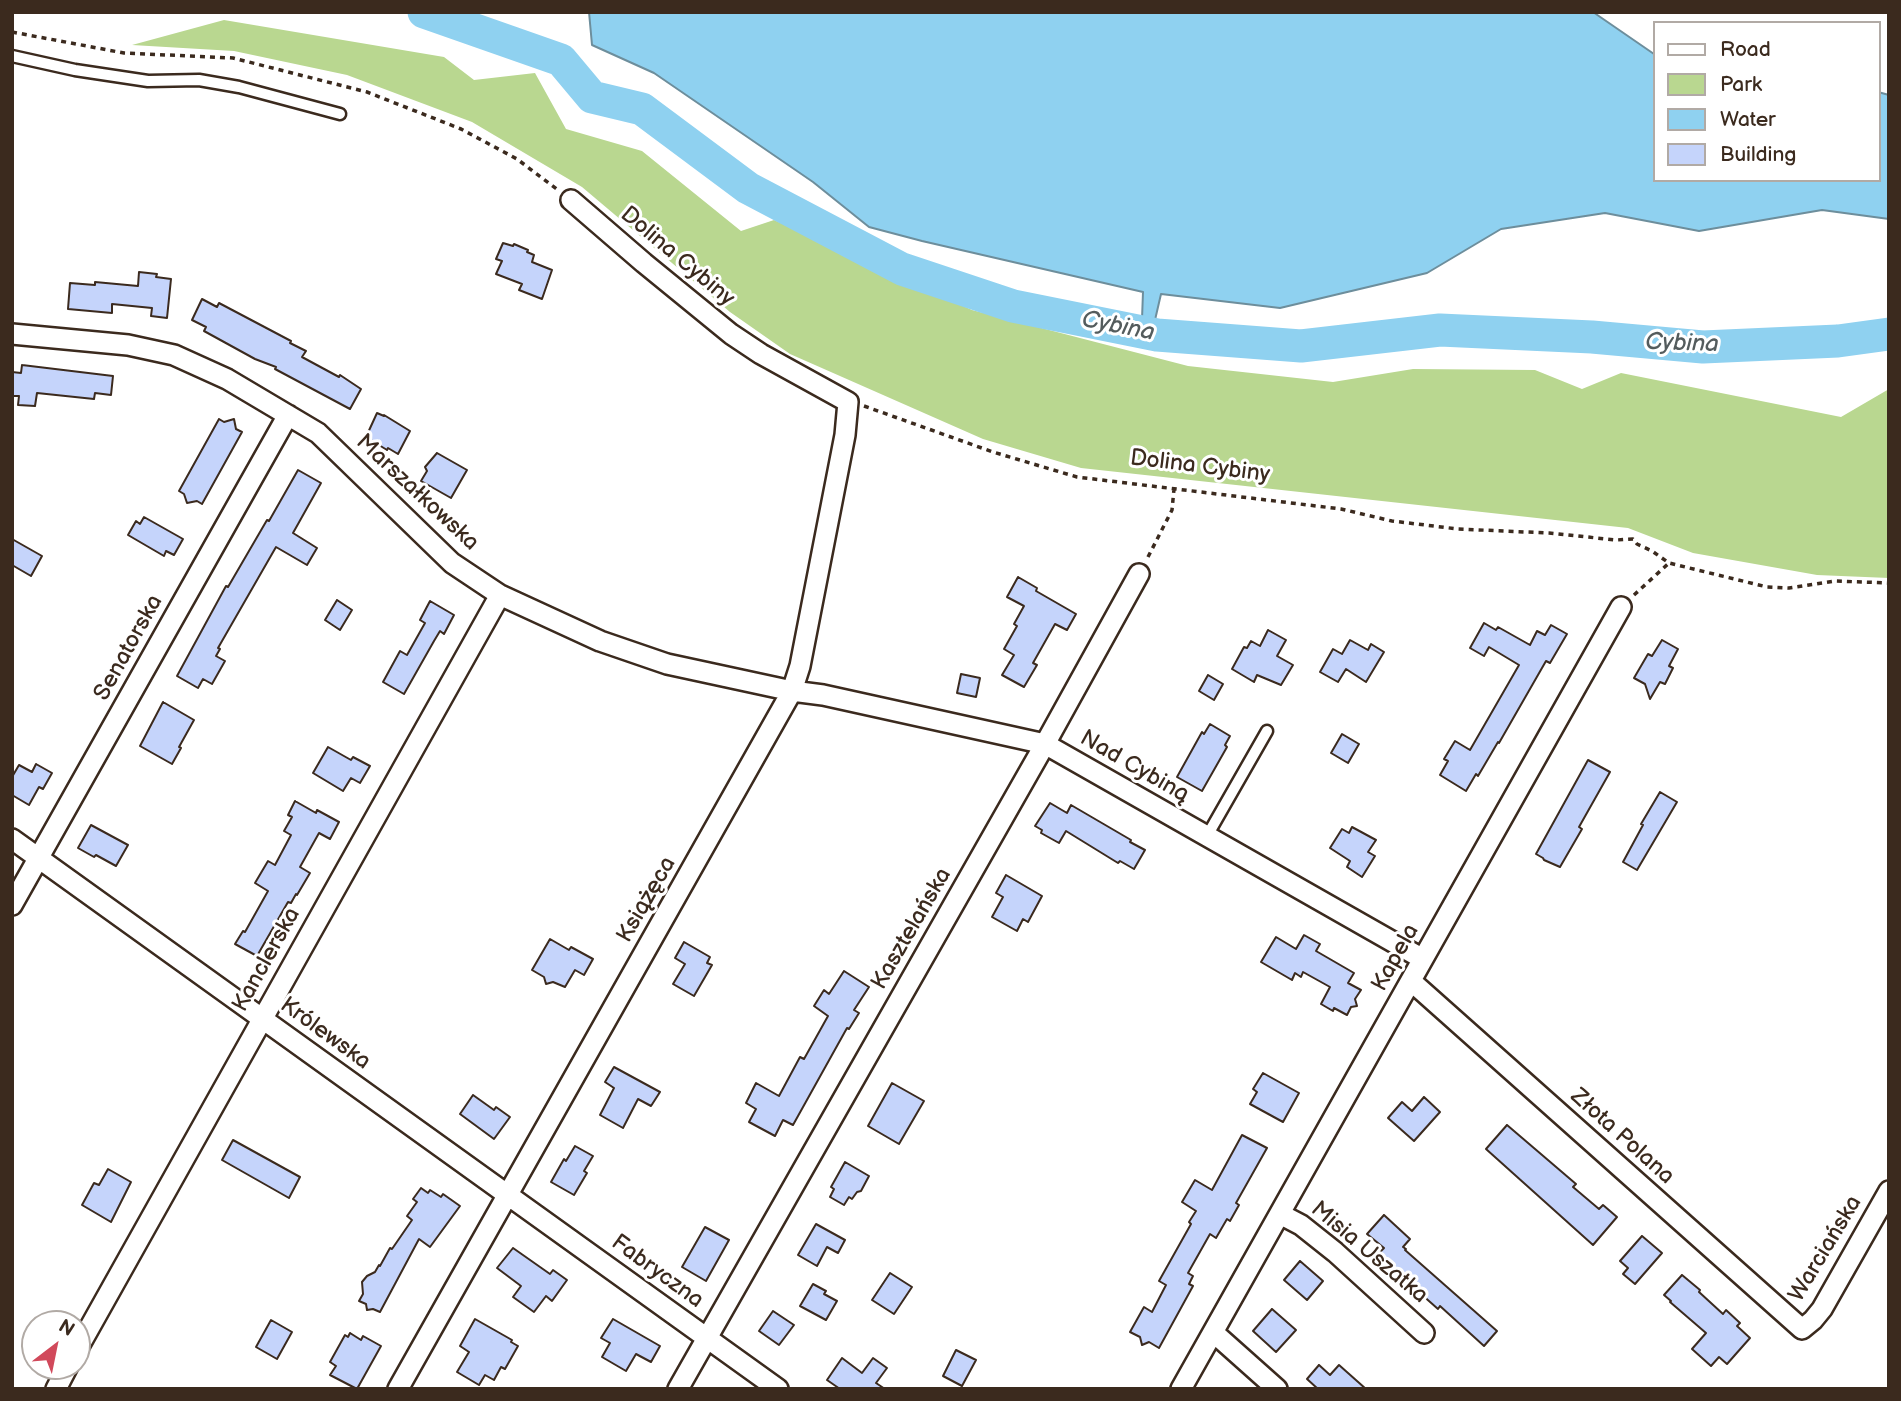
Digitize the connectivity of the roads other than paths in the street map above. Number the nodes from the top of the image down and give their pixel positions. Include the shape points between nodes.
1 (12, 56) edge
2 (340, 114) dead end
3 (571, 200) dead end
4 (12, 334) edge
5 (848, 402) joint
6 (288, 415) junction
7 (1139, 575) road end
8 (500, 595) junction
9 (1621, 607) road end
10 (793, 691) junction
11 (1267, 731) dead end
12 (1045, 744) junction
13 (1207, 836) junction
14 (12, 839) edge
15 (39, 859) junction
16 (12, 905) edge
17 (1423, 960) junction
18 (1411, 981) junction
19 (262, 1018) junction
20 (1889, 1191) edge
21 (508, 1194) junction
22 (1280, 1214) junction
23 (91, 1325) edge
24 (1802, 1329) joint
25 (1213, 1332) junction
26 (1424, 1333) dead end
27 (707, 1339) junction
28 (398, 1389) edge
29 (678, 1389) edge
30 (778, 1389) edge
31 (1181, 1389) edge
32 (1277, 1389) edge

1 - 2 lane via 148,81 199,80 239,87
3 - 5 street, Dolina Cybiny via 731,334
4 - 6 street, Marszałkowska via 128,345 174,355
5 - 10 street, Książęca
6 - 8 street, Marszałkowska via 317,433 452,563
6 - 15 street, Senatorska
7 - 12 street, Kasztelańska
8 - 10 street, Marszałkowska via 600,641 667,664
8 - 19 street, Kanclerska
9 - 17 street, Kapela
10 - 12 street, Nad Cybiną
10 - 21 street, Książęca
11 - 13 lane
12 - 13 street, Nad Cybiną
12 - 27 street, Kasztelańska
13 - 17 street, Nad Cybiną
14 - 15 street, Królewska
15 - 16 street, Senatorska
15 - 19 street, Królewska
17 - 18 street, Kapela
18 - 22 street, Kapela
18 - 24 street, Złota Polana
19 - 21 street, Królewska
19 - 23 street, Kanclerska
20 - 24 street, Warciańska via 1822,1309
21 - 27 street, Fabryczna
21 - 28 street, Książęca
22 - 25 street, Kapela
22 - 26 street, Misia Uszatka via 1335,1252
25 - 31 street, Kapela
25 - 32 street
27 - 29 street, Kasztelańska
27 - 30 street, Fabryczna

